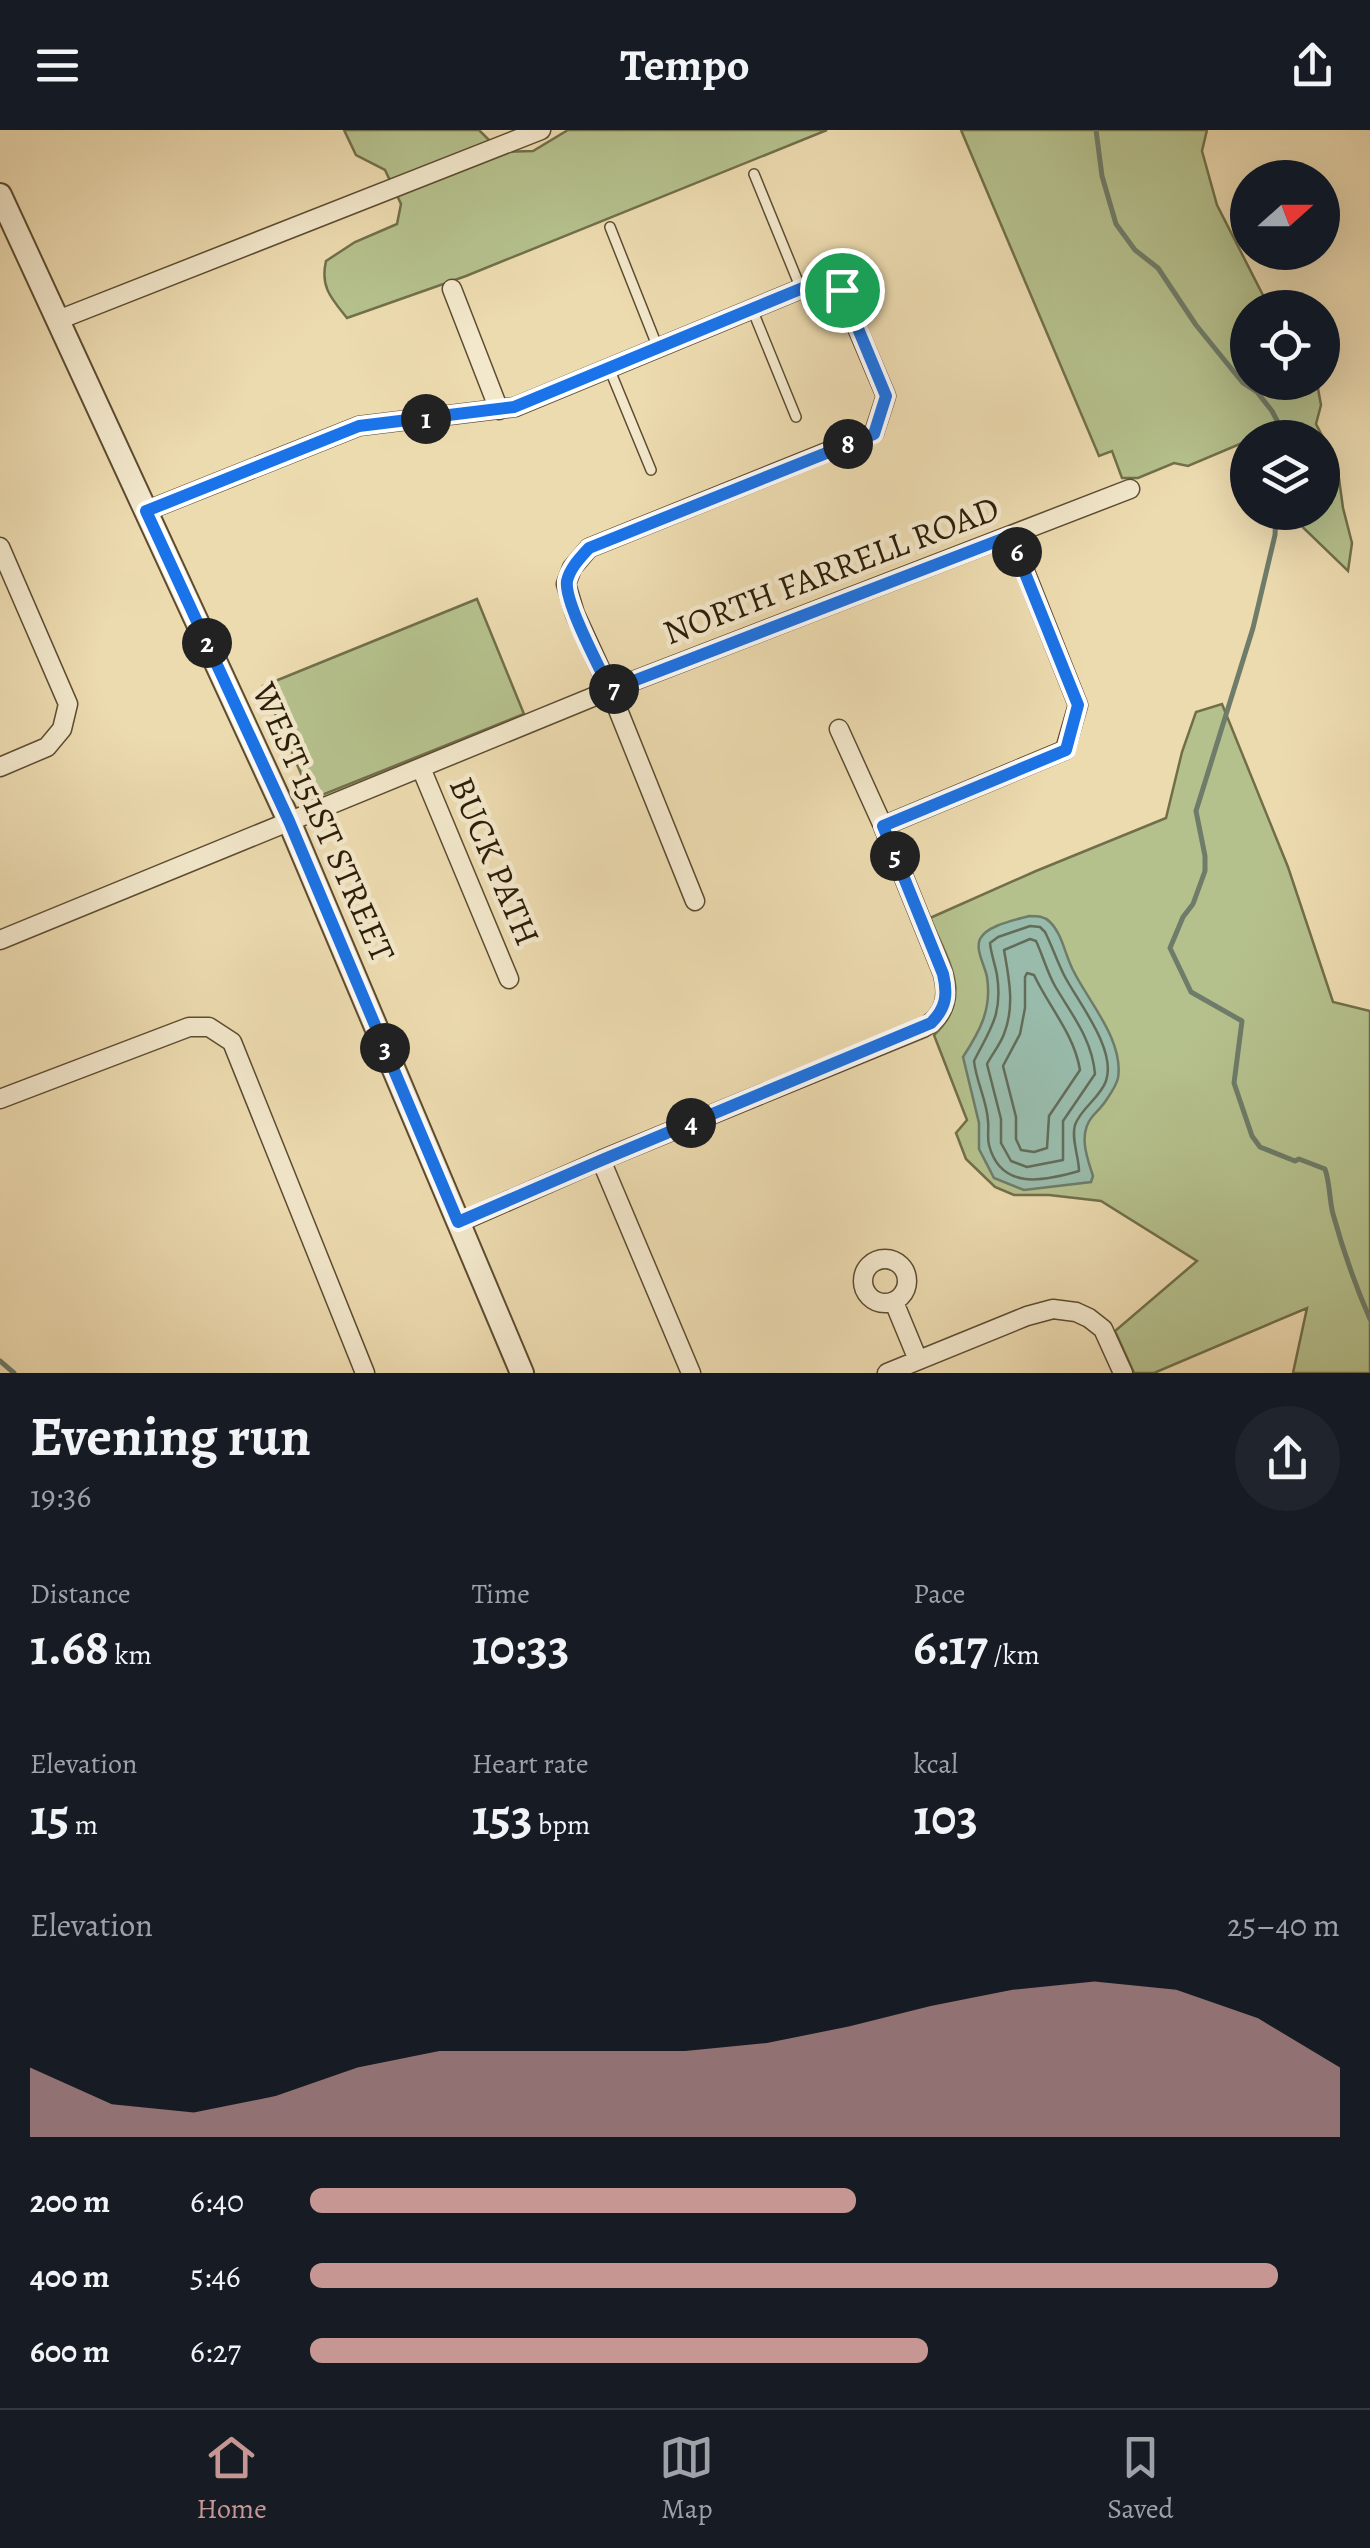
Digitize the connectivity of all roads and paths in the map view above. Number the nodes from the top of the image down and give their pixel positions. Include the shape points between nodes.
1 (541, 130) edge
2 (754, 174) dead end
3 (0, 195) edge
4 (610, 227) dead end
5 (801, 289) junction
6 (452, 290) dead end
7 (752, 309) junction
8 (58, 320) junction
9 (658, 348) junction
10 (608, 368) junction
11 (499, 410) junction
12 (796, 417) dead end
13 (651, 470) dead end
14 (1130, 490) dead end
15 (146, 511) junction
16 (1010, 536) junction
17 (0, 547) edge
18 (610, 690) junction
19 (839, 728) dead end
20 (0, 767) edge
21 (421, 768) junction
22 (289, 821) junction
23 (883, 826) junction
24 (695, 902) dead end
25 (0, 940) edge
26 (509, 980) dead end
27 (0, 1099) edge
28 (602, 1160) junction
29 (458, 1222) junction
30 (894, 1302) dead end
31 (918, 1360) junction
32 (365, 1373) edge
33 (522, 1373) edge
34 (692, 1373) edge
35 (887, 1373) edge
36 (1123, 1373) edge

1 - 8 street
2 - 5 lane
3 - 8 street, WEST 151ST STREET
4 - 9 lane
5 - 7 street
5 - 18 street via 815,283 842,290 886,396 874,434 589,548 566,584
6 - 11 street
7 - 9 street
7 - 12 lane
8 - 15 street, WEST 151ST STREET
9 - 10 street
10 - 11 street
10 - 13 lane
11 - 15 street via 359,426
14 - 16 street, NORTH FARRELL ROAD
15 - 22 street, WEST 151ST STREET
16 - 18 street, NORTH FARRELL ROAD
16 - 23 street via 1078,705 1066,750
17 - 20 street via 68,704 62,729 47,747
18 - 21 street, NORTH FARRELL ROAD
18 - 24 street
19 - 23 street
21 - 22 street, NORTH FARRELL ROAD
21 - 26 street, BUCK PATH
22 - 25 street, NORTH FARRELL ROAD
22 - 29 street, WEST 151ST STREET
23 - 28 street via 947,990 931,1023
27 - 32 street via 189,1028 210,1027 232,1042
28 - 29 street
28 - 34 street
29 - 33 street, WEST 151ST STREET
30 - 31 street
31 - 35 street
31 - 36 street via 1027,1316 1066,1310 1103,1329

